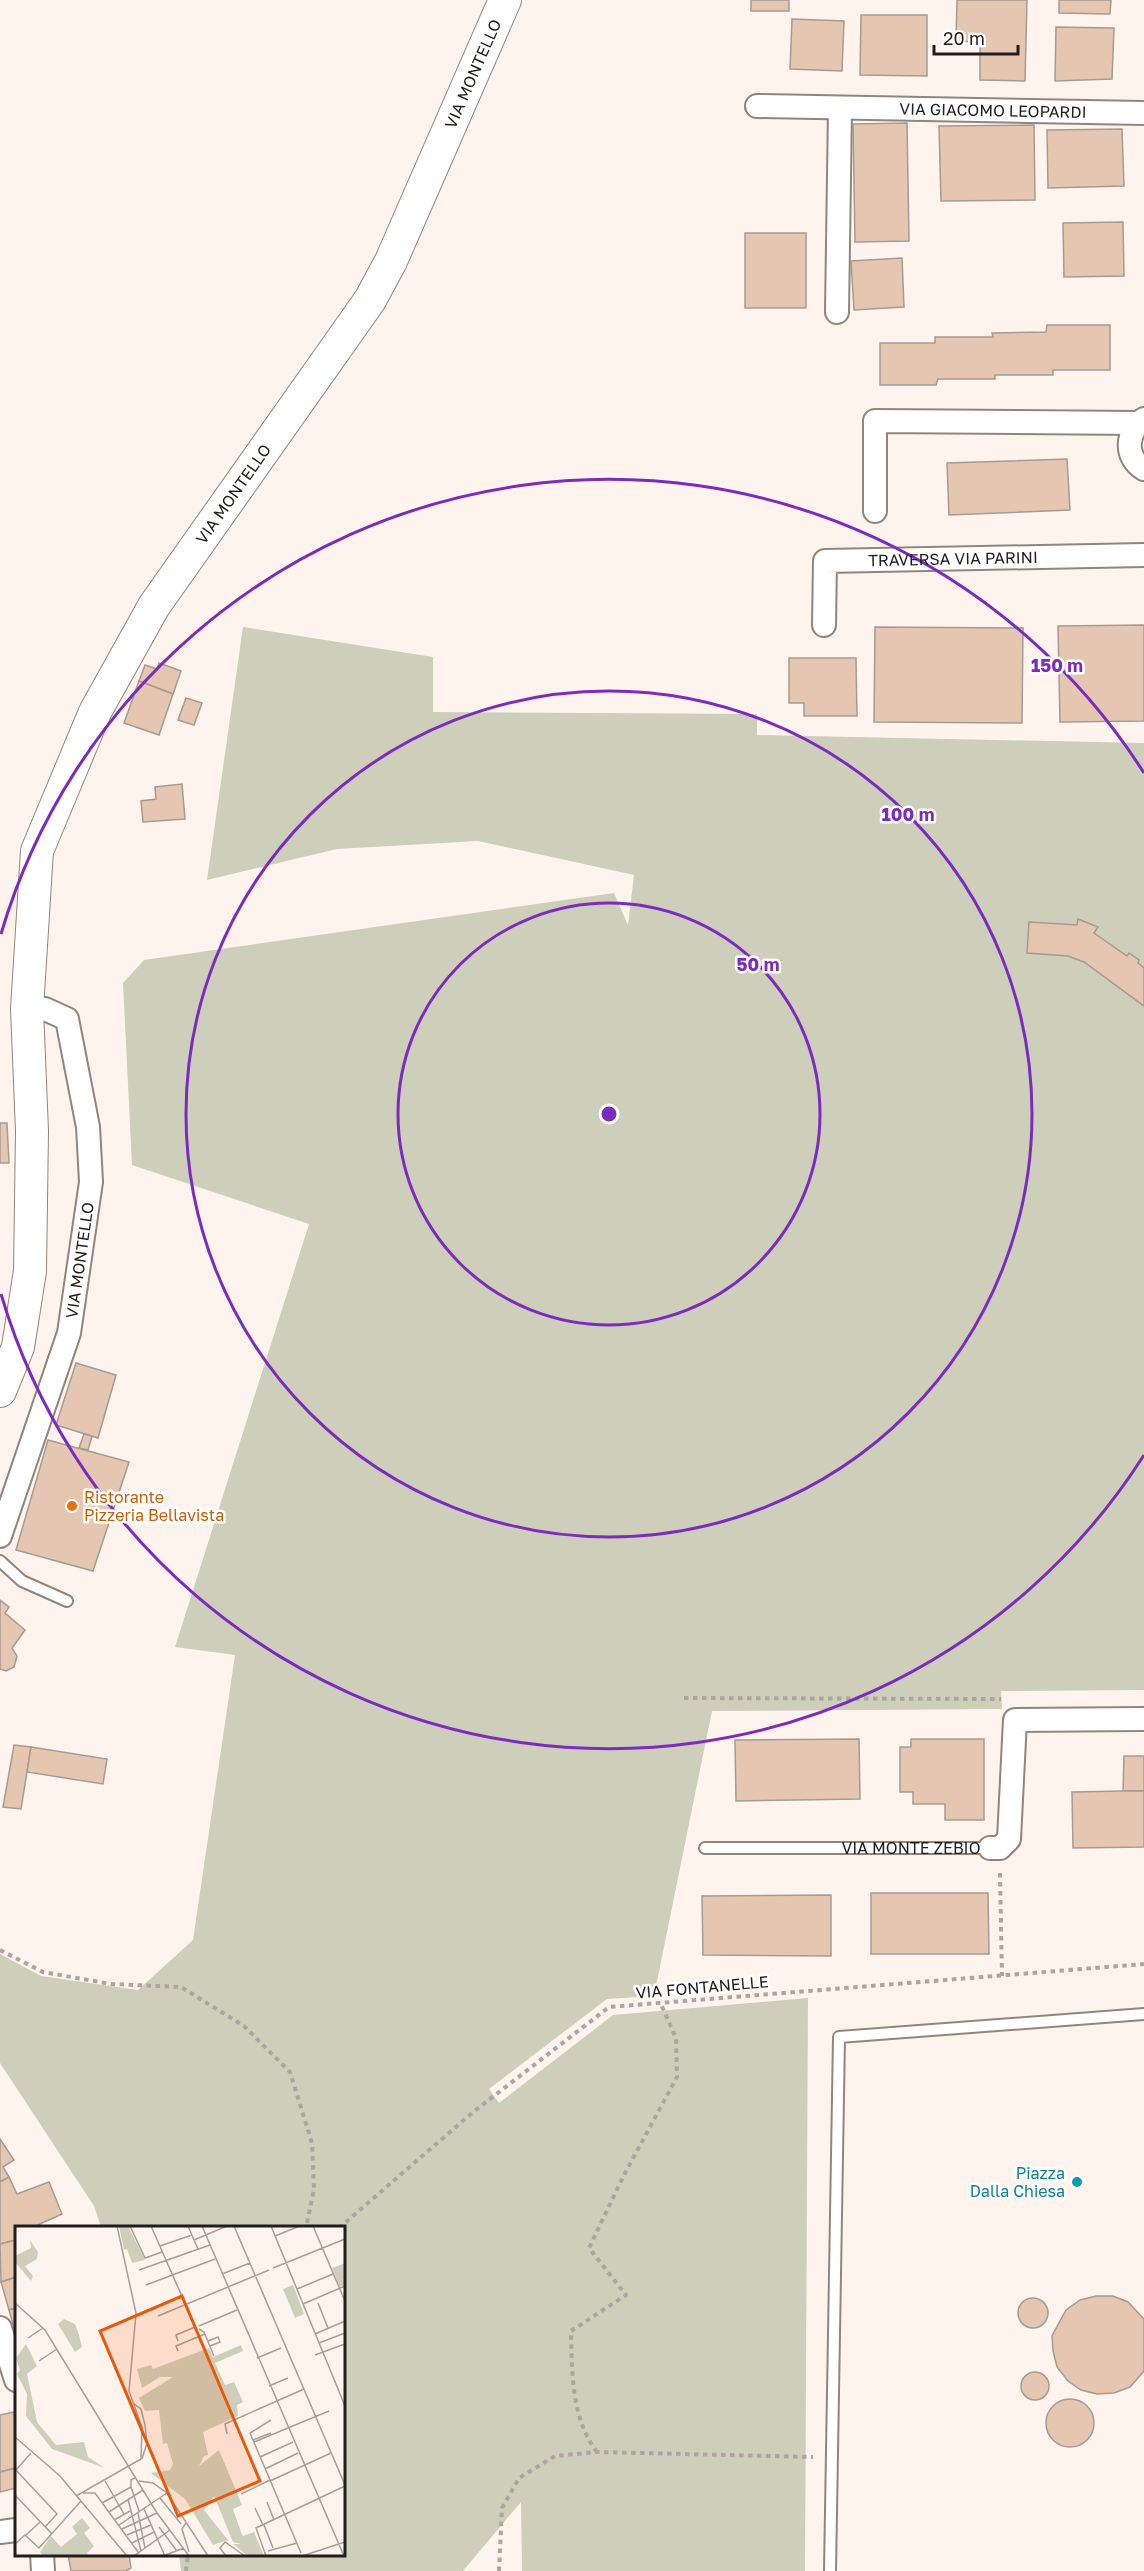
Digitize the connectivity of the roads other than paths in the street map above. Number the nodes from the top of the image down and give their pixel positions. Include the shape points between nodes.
1 (505, 0) edge
2 (758, 106) dead end
3 (840, 108) junction
4 (1144, 114) edge
5 (837, 312) dead end
6 (1141, 421) edge
7 (1144, 469) edge
8 (875, 511) dead end
9 (1144, 555) edge
10 (824, 625) dead end
11 (27, 1009) junction
12 (0, 1391) edge
13 (0, 1536) edge
14 (0, 1561) edge
15 (67, 1601) dead end
16 (1144, 1719) edge
17 (705, 1848) dead end
18 (995, 1848) joint
19 (1144, 2014) edge
20 (0, 2328) edge
21 (15, 2377) edge
22 (15, 2530) edge
23 (0, 2532) edge
24 (42, 2556) edge
25 (43, 2571) edge
26 (830, 2571) edge

1 - 11 main road, VIA MONTELLO via 391,261 370,300 154,606 95,712 37,851
2 - 3 street, VIA GIACOMO LEOPARDI
3 - 4 street, VIA GIACOMO LEOPARDI
3 - 5 street
6 - 7 street via 1130,440 1130,450
6 - 8 street via 874,421
9 - 10 street, TRAVERSA VIA PARINI via 825,561
11 - 12 main road, VIA MONTELLO via 32,1131 30,1272 18,1347
11 - 13 street, VIA MONTELLO via 45,1009 67,1019 88,1127 92,1182 69,1333
14 - 15 lane via 22,1581
16 - 18 street, VIA MONTE ZEBIO via 1015,1720 1009,1839
17 - 18 lane, VIA MONTE ZEBIO
19 - 26 lane via 839,2037 841,2171
20 - 21 street
22 - 23 street
24 - 25 street

